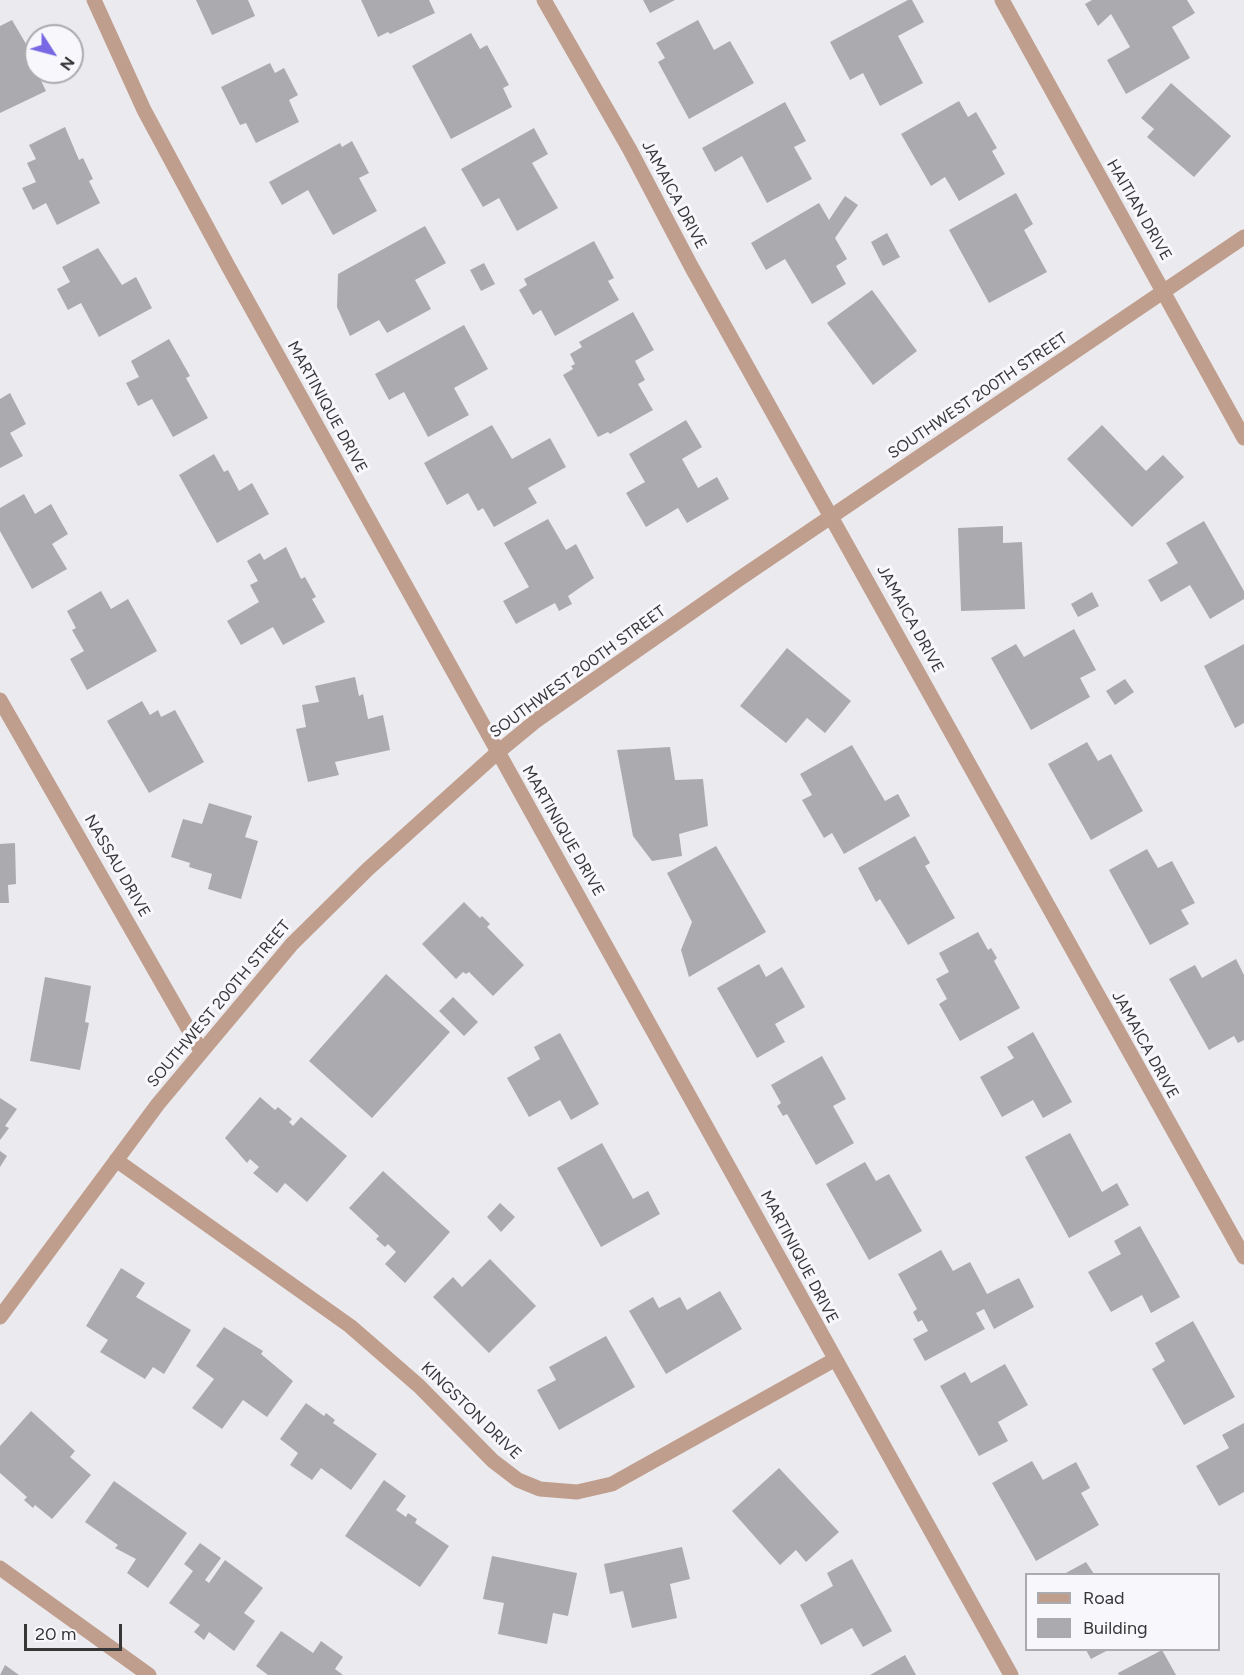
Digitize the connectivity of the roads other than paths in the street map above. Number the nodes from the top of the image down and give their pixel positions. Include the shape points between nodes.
1 (94, 0) edge
2 (544, 0) edge
3 (1002, 0) edge
4 (1244, 237) edge
5 (1164, 291) junction
6 (1244, 438) edge
7 (832, 516) junction
8 (1, 705) edge
9 (498, 752) junction
10 (201, 1051) junction
11 (116, 1160) junction
12 (1244, 1257) edge
13 (0, 1317) edge
14 (834, 1360) junction
15 (0, 1568) edge
16 (149, 1675) edge
17 (1011, 1675) edge

1 - 9 street, MARTINIQUE DRIVE via 175,169
2 - 7 street, JAMAICA DRIVE
3 - 5 street, HAITIAN DRIVE
4 - 5 street, SOUTHWEST 200TH STREET
5 - 6 street, HAITIAN DRIVE
5 - 7 street, SOUTHWEST 200TH STREET
7 - 9 street, SOUTHWEST 200TH STREET via 597,678
7 - 12 street, JAMAICA DRIVE
8 - 10 street, NASSAU DRIVE
9 - 10 street, SOUTHWEST 200TH STREET via 300,936
9 - 14 street, MARTINIQUE DRIVE via 678,1071
10 - 11 street, SOUTHWEST 200TH STREET
11 - 13 street, SOUTHWEST 200TH STREET
11 - 14 street, KINGSTON DRIVE via 350,1326 419,1386 493,1461 518,1480 540,1489 578,1492 612,1484
14 - 17 street, MARTINIQUE DRIVE
15 - 16 street

